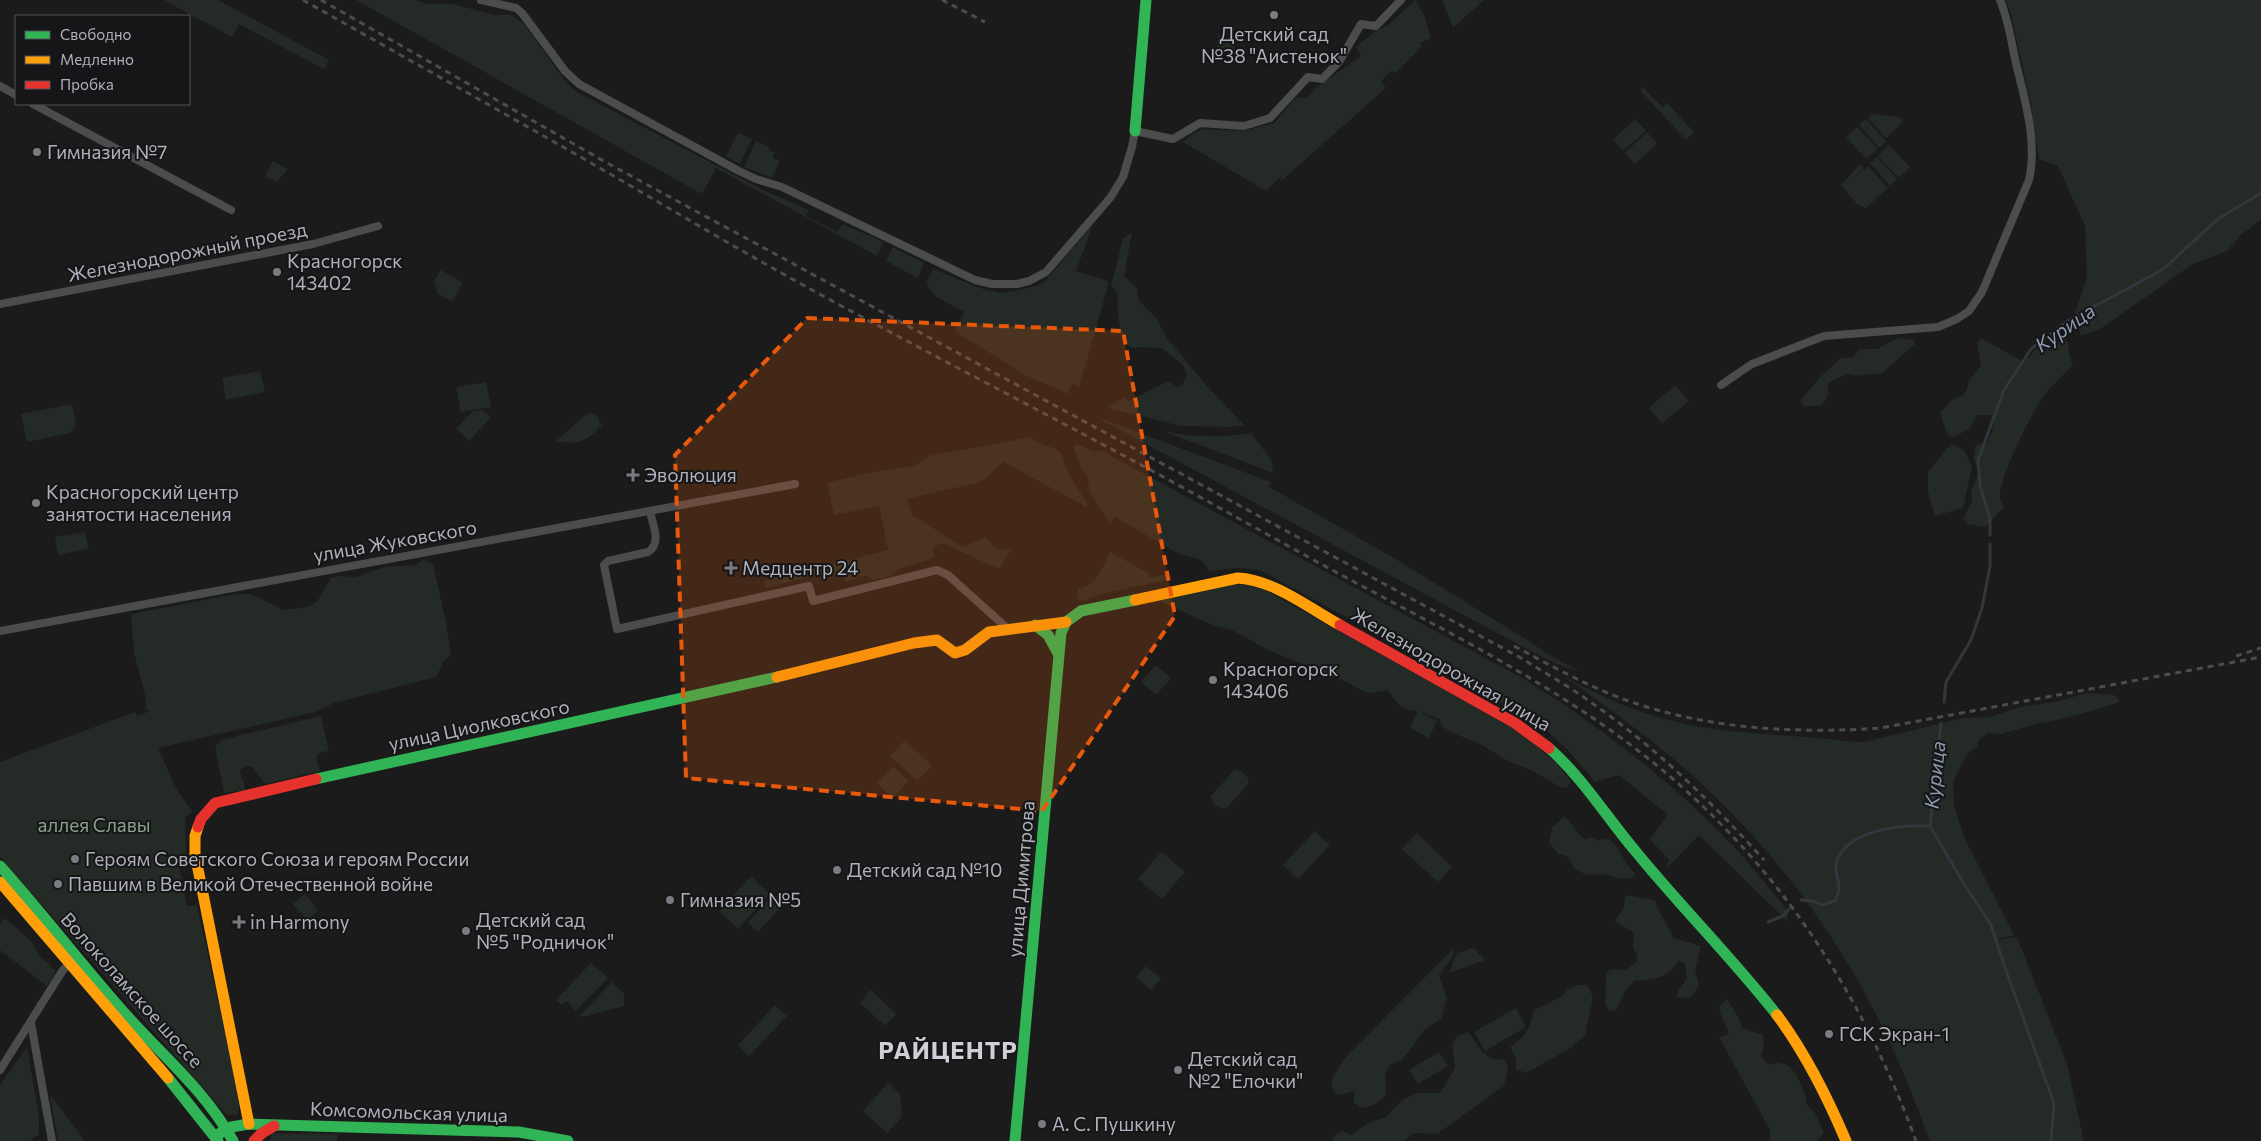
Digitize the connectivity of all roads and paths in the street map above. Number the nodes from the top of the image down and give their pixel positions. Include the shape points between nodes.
1 (481, 0) edge
2 (1146, 0) edge
3 (1401, 0) edge
4 (2000, 0) edge
5 (0, 86) edge
6 (15, 94) edge
7 (35, 105) edge
8 (1135, 131) junction
9 (230, 210) dead end
10 (378, 226) dead end
11 (0, 304) edge
12 (1721, 385) dead end
13 (795, 484) dead end
14 (650, 512) junction
15 (1066, 622) junction
16 (1035, 625) junction
17 (1007, 628) junction
18 (0, 631) edge
19 (1058, 653) junction
20 (0, 866) edge
21 (0, 882) edge
22 (70, 963) junction
23 (31, 1023) junction
24 (0, 1070) edge
25 (249, 1124) junction
26 (275, 1125) junction
27 (228, 1129) junction
28 (216, 1139) edge
29 (52, 1141) edge
30 (233, 1141) edge
31 (254, 1141) edge
32 (568, 1141) edge
33 (1015, 1141) edge
34 (1846, 1141) edge

1 - 8 street via 516,8 565,71 579,84 612,103 756,179 782,187 966,276 992,284 1029,281 1054,264 1117,189 1128,162
2 - 8 street
3 - 8 street via 1376,26 1361,24 1339,62 1322,79 1308,77 1270,118 1244,126 1200,123 1173,139
4 - 12 street via 2030,121 2032,166 2029,180 1977,301 1957,319 1938,327 1824,336 1752,364
5 - 6 street
7 - 9 street
10 - 11 street, Железнодорожный проезд via 312,244
13 - 14 street, улица Жуковского
14 - 17 street via 656,542 653,549 608,561 604,565 617,629 809,586 813,601 937,570 948,575
14 - 18 street, улица Жуковского
15 - 16 street, улица Циолковского
15 - 19 street, улица Димитрова via 1060,633
15 - 34 street, Железнодорожная улица via 1081,612 1238,578 1253,579 1282,592 1530,732 1559,756 1639,856 1763,995 1806,1057
16 - 17 street, улица Циолковского
16 - 19 street via 1048,635
17 - 25 street, улица Циолковского via 982,635 962,652 955,653 932,640 214,803 201,818 195,836 195,854
19 - 33 street, улица Димитрова
20 - 27 street, Волоколамское шоссе via 126,1015 197,1089
21 - 22 street, Волоколамское шоссе
22 - 23 street
22 - 28 street, Волоколамское шоссе
23 - 24 street
23 - 29 street
25 - 26 street, Комсомольская улица
25 - 27 street, Комсомольская улица
26 - 31 street
26 - 32 street, Комсомольская улица via 511,1132
27 - 28 street, Комсомольская улица
27 - 30 street, Волоколамское шоссе

